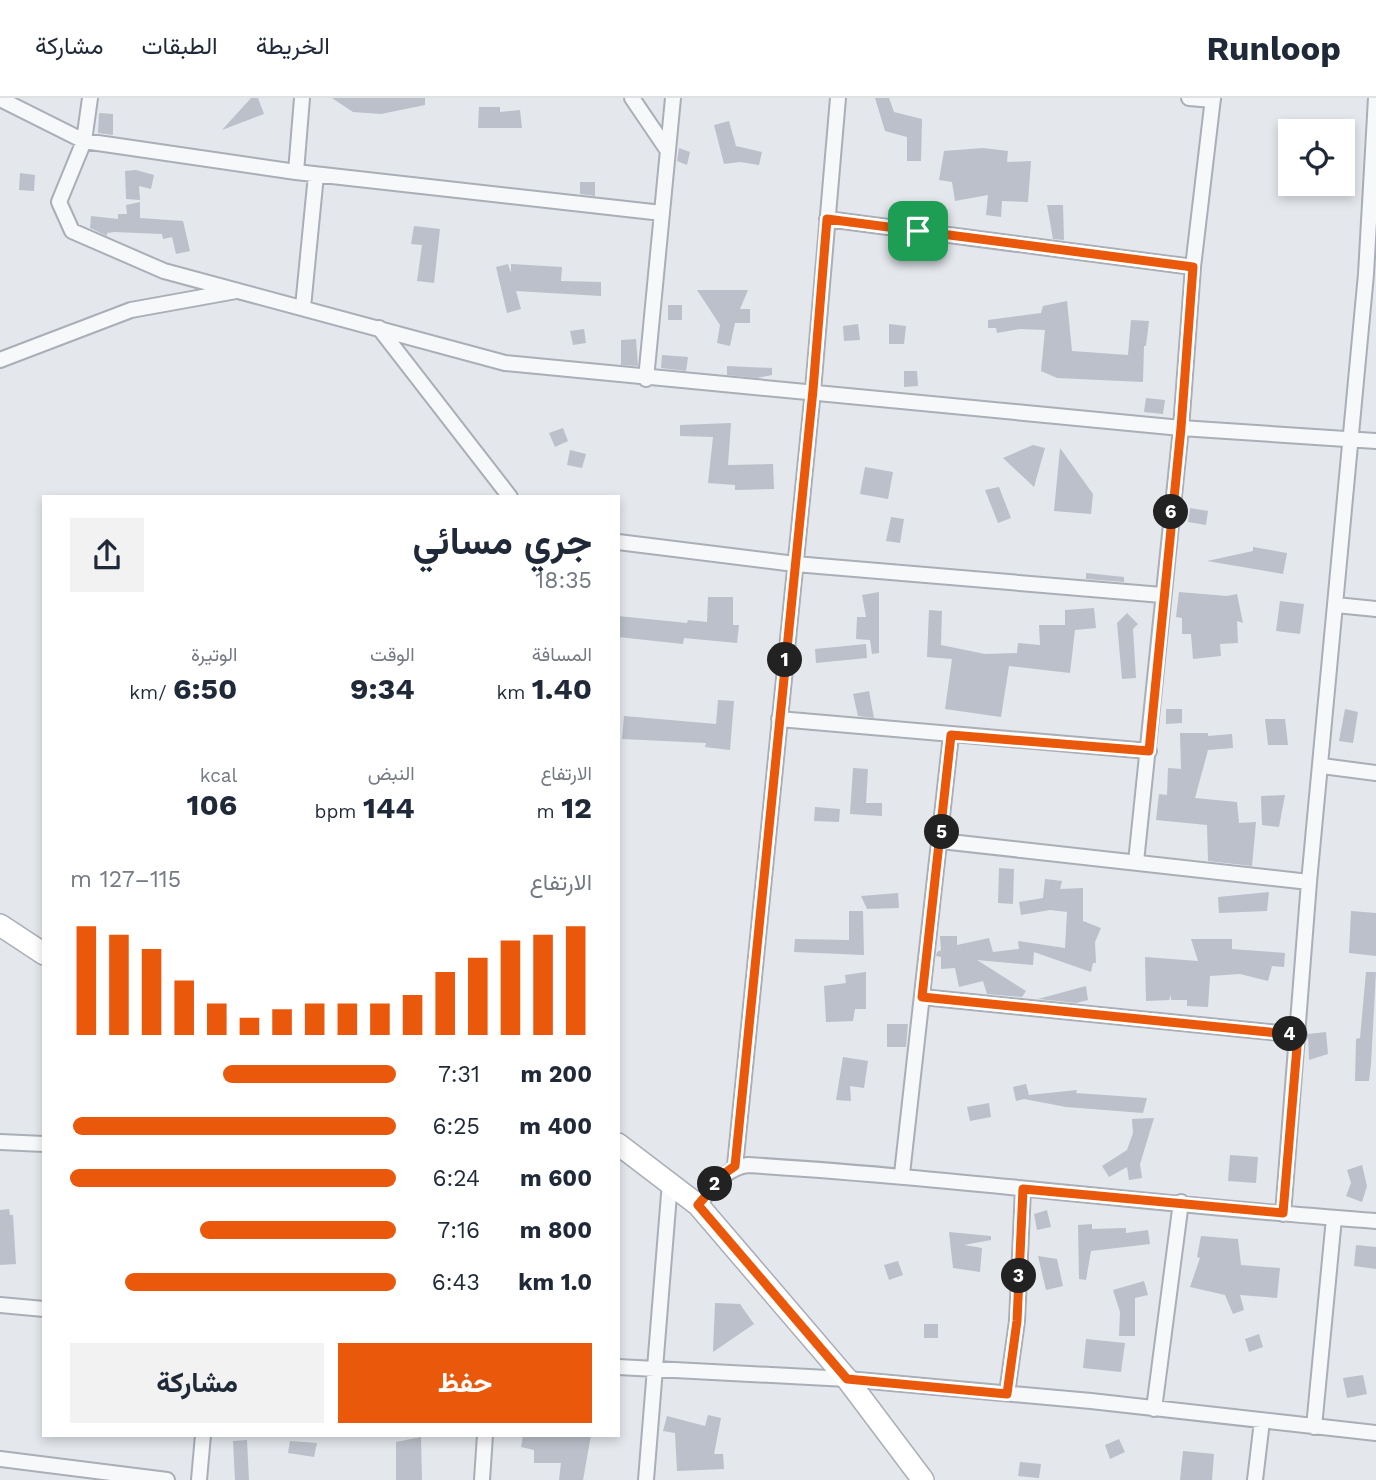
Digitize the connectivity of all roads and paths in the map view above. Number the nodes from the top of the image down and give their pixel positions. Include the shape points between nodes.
1 (90, 98) edge
2 (302, 98) edge
3 (632, 98) edge
4 (673, 98) edge
5 (838, 98) edge
6 (1189, 98) edge
7 (1376, 98) edge
8 (0, 99) edge
9 (1213, 99) edge
10 (1375, 118) edge
11 (84, 141) junction
12 (668, 151) junction
13 (296, 172) junction
14 (316, 175) junction
15 (662, 213) junction
16 (827, 219) junction
17 (1193, 267) junction
18 (1371, 274) edge
19 (241, 290) junction
20 (303, 307) junction
21 (379, 328) junction
22 (0, 360) edge
23 (646, 379) junction
24 (813, 390) junction
25 (1181, 428) junction
26 (1351, 438) junction
27 (1376, 441) edge
28 (508, 495) edge
29 (620, 542) edge
30 (795, 564) junction
31 (1162, 595) junction
32 (1336, 605) junction
33 (1376, 609) edge
34 (779, 719) junction
35 (951, 735) junction
36 (1149, 751) junction
37 (1322, 766) junction
38 (1376, 773) edge
39 (941, 841) junction
40 (1136, 862) junction
41 (1309, 882) junction
42 (0, 925) edge
43 (42, 953) edge
44 (922, 997) junction
45 (1298, 1035) junction
46 (0, 1142) edge
47 (42, 1144) edge
48 (620, 1145) edge
49 (735, 1166) junction
50 (902, 1174) junction
51 (670, 1182) junction
52 (1023, 1189) junction
53 (1181, 1202) junction
54 (698, 1205) junction
55 (1283, 1213) junction
56 (1334, 1218) junction
57 (1376, 1220) edge
58 (0, 1305) edge
59 (42, 1309) edge
60 (620, 1367) edge
61 (656, 1370) junction
62 (847, 1379) junction
63 (1007, 1394) junction
64 (1154, 1409) junction
65 (1262, 1421) junction
66 (1314, 1427) junction
67 (1376, 1433) edge
68 (203, 1437) edge
69 (485, 1437) edge
70 (0, 1459) edge
71 (167, 1480) edge
72 (199, 1480) edge
73 (482, 1480) edge
74 (646, 1480) edge
75 (923, 1480) edge
76 (1255, 1480) edge

1 - 11 street
2 - 13 street
3 - 12 street
4 - 12 street
5 - 16 street
6 - 9 street
7 - 10 street
8 - 11 street
9 - 17 street
10 - 18 street
11 - 13 street
11 - 19 street via 60,202 72,231 164,271
12 - 15 street
13 - 14 street
14 - 15 street
14 - 20 street
15 - 23 street
16 - 17 street
16 - 24 street
17 - 25 street
18 - 26 street
19 - 20 street
19 - 22 street via 131,310
20 - 21 street
21 - 23 street via 505,363
21 - 28 street
23 - 24 street
24 - 25 street
24 - 30 street
25 - 26 street
25 - 31 street
26 - 27 street
26 - 32 street
29 - 30 street
30 - 31 street
30 - 34 street
31 - 36 street
32 - 33 street
32 - 37 street
34 - 35 street
34 - 49 street
35 - 36 street
35 - 39 street
36 - 40 street
37 - 38 street
37 - 41 street
39 - 40 street
39 - 44 street
40 - 41 street
41 - 45 street
42 - 43 main road
44 - 45 street
44 - 50 street
45 - 55 street
46 - 47 street
48 - 51 main road
49 - 50 street
49 - 54 street
50 - 52 street
51 - 54 main road
51 - 61 street
52 - 53 street
52 - 63 street via 1017,1321
53 - 55 street
53 - 64 street
54 - 62 main road
55 - 56 street
56 - 57 street
56 - 66 street
58 - 59 street
60 - 61 street
61 - 62 street
61 - 74 street
62 - 63 street
62 - 75 main road
63 - 64 street
64 - 65 street
65 - 66 street
65 - 76 street
66 - 67 street
68 - 72 street
69 - 73 street
70 - 71 street

